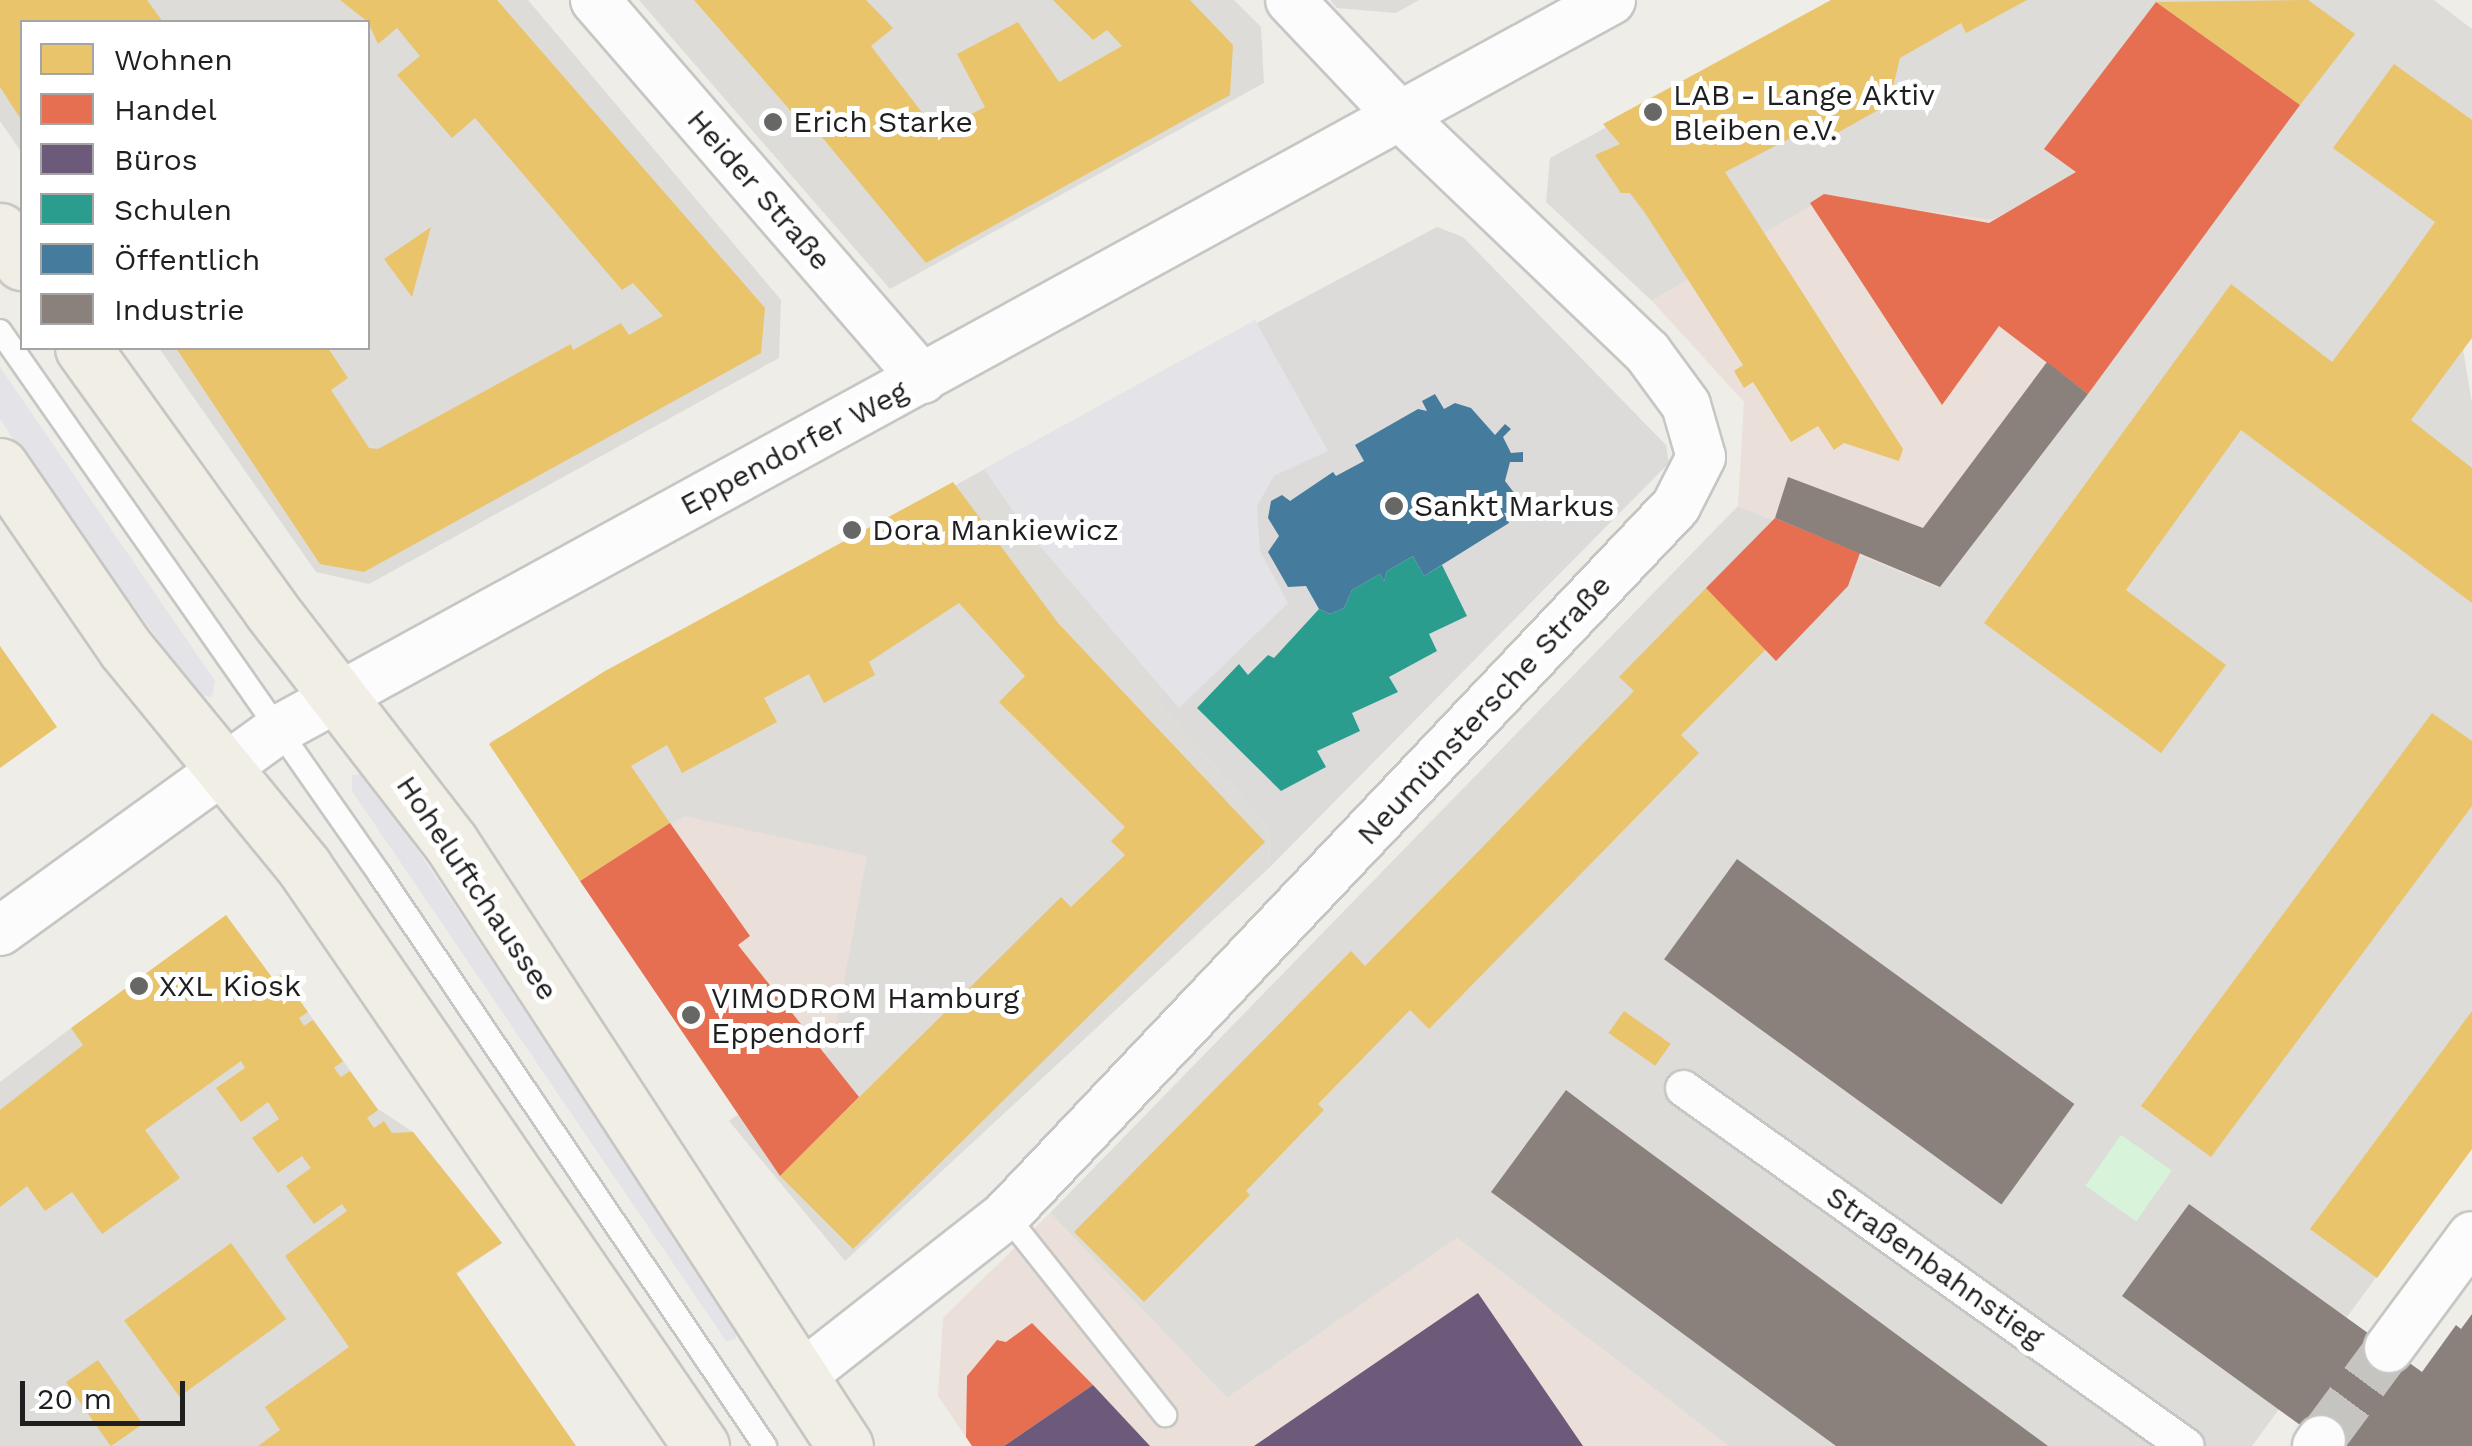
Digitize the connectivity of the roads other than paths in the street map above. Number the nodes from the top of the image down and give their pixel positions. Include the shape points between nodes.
1 (596, 0) edge
2 (1290, 0) edge
3 (1610, 0) edge
4 (1401, 117) junction
5 (0, 230) edge
6 (20, 259) edge
7 (0, 331) edge
8 (85, 350) edge
9 (923, 379) junction
10 (0, 466) edge
11 (341, 694) junction
12 (276, 730) junction
13 (222, 768) junction
14 (0, 931) edge
15 (1683, 1088) dead end
16 (1006, 1215) junction
17 (2472, 1236) edge
18 (2389, 1348) tunnel mouth
19 (800, 1376) junction
20 (1165, 1414) dead end
21 (701, 1446) edge
22 (765, 1446) edge
23 (845, 1446) edge
24 (2186, 1446) edge

1 - 9 street, Heider Straße
2 - 4 street, Neumünstersche Straße
3 - 4 street, Eppendorfer Weg
4 - 9 street, Eppendorfer Weg
4 - 16 street, Neumünstersche Straße via 1647,352 1686,405 1701,457 1676,506
5 - 6 main road
7 - 12 lane
8 - 11 main road, Hoheluftchaussee via 271,610
9 - 11 street, Eppendorfer Weg
10 - 13 main road via 125,648
11 - 12 street, Eppendorfer Weg
11 - 19 main road, Hoheluftchaussee via 451,843
12 - 13 street, Eppendorfer Weg
12 - 22 lane
13 - 14 street, Eppendorfer Weg
13 - 21 main road via 304,867
15 - 24 street, Straßenbahnstieg
16 - 19 street, Neumünstersche Straße
16 - 20 lane
17 - 18 street
19 - 23 main road, Hoheluftchaussee

